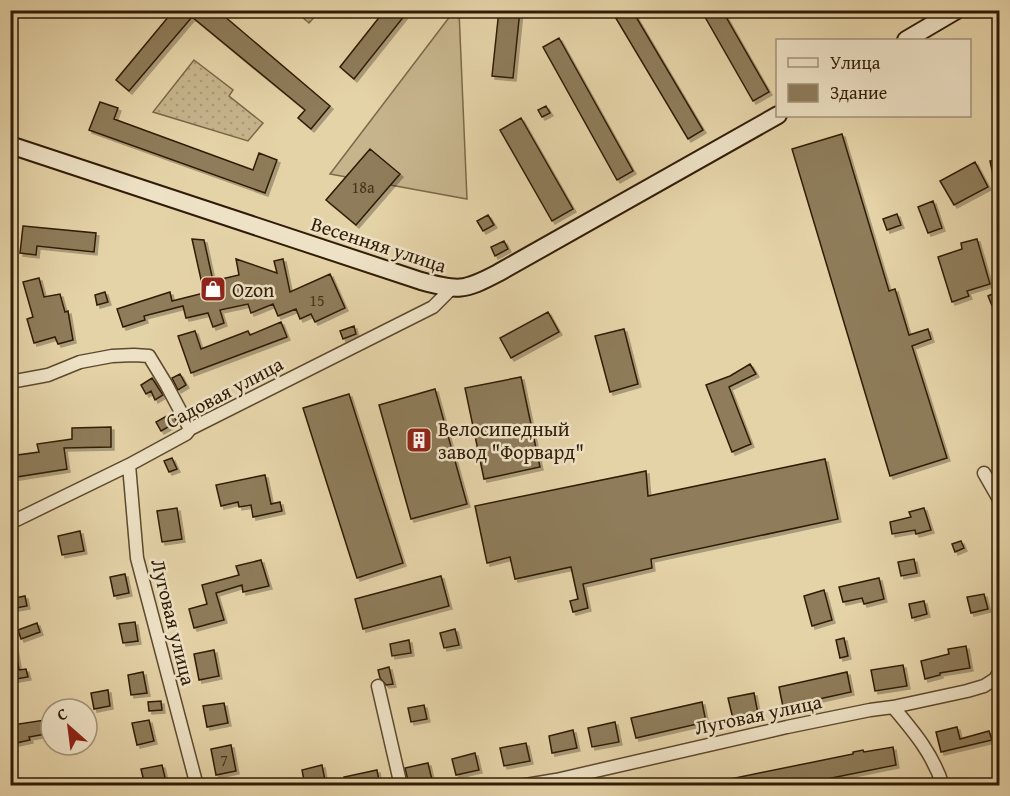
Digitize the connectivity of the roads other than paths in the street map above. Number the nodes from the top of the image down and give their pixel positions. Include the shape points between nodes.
1 (957, 10) edge
2 (908, 39) edge
3 (776, 116) edge
4 (10, 145) edge
5 (451, 289) junction
6 (10, 382) edge
7 (190, 429) junction
8 (129, 465) junction
9 (984, 472) dead end
10 (999, 501) edge
11 (10, 523) edge
12 (998, 678) edge
13 (378, 686) dead end
14 (893, 707) junction
15 (197, 786) edge
16 (401, 786) edge
17 (520, 786) edge
18 (943, 786) edge

1 - 2 street
3 - 5 street, Весенняя улица via 498,273 475,285
4 - 5 street, Весенняя улица
5 - 7 street, Садовая улица via 434,307
6 - 7 street via 48,375 80,362 135,354 149,356
7 - 8 street, Садовая улица
8 - 11 street, Садовая улица
8 - 15 street, Луговая улица via 137,558
9 - 10 street
12 - 14 street, Луговая улица via 967,691
13 - 16 street
14 - 17 street, Луговая улица
14 - 18 street via 920,739

